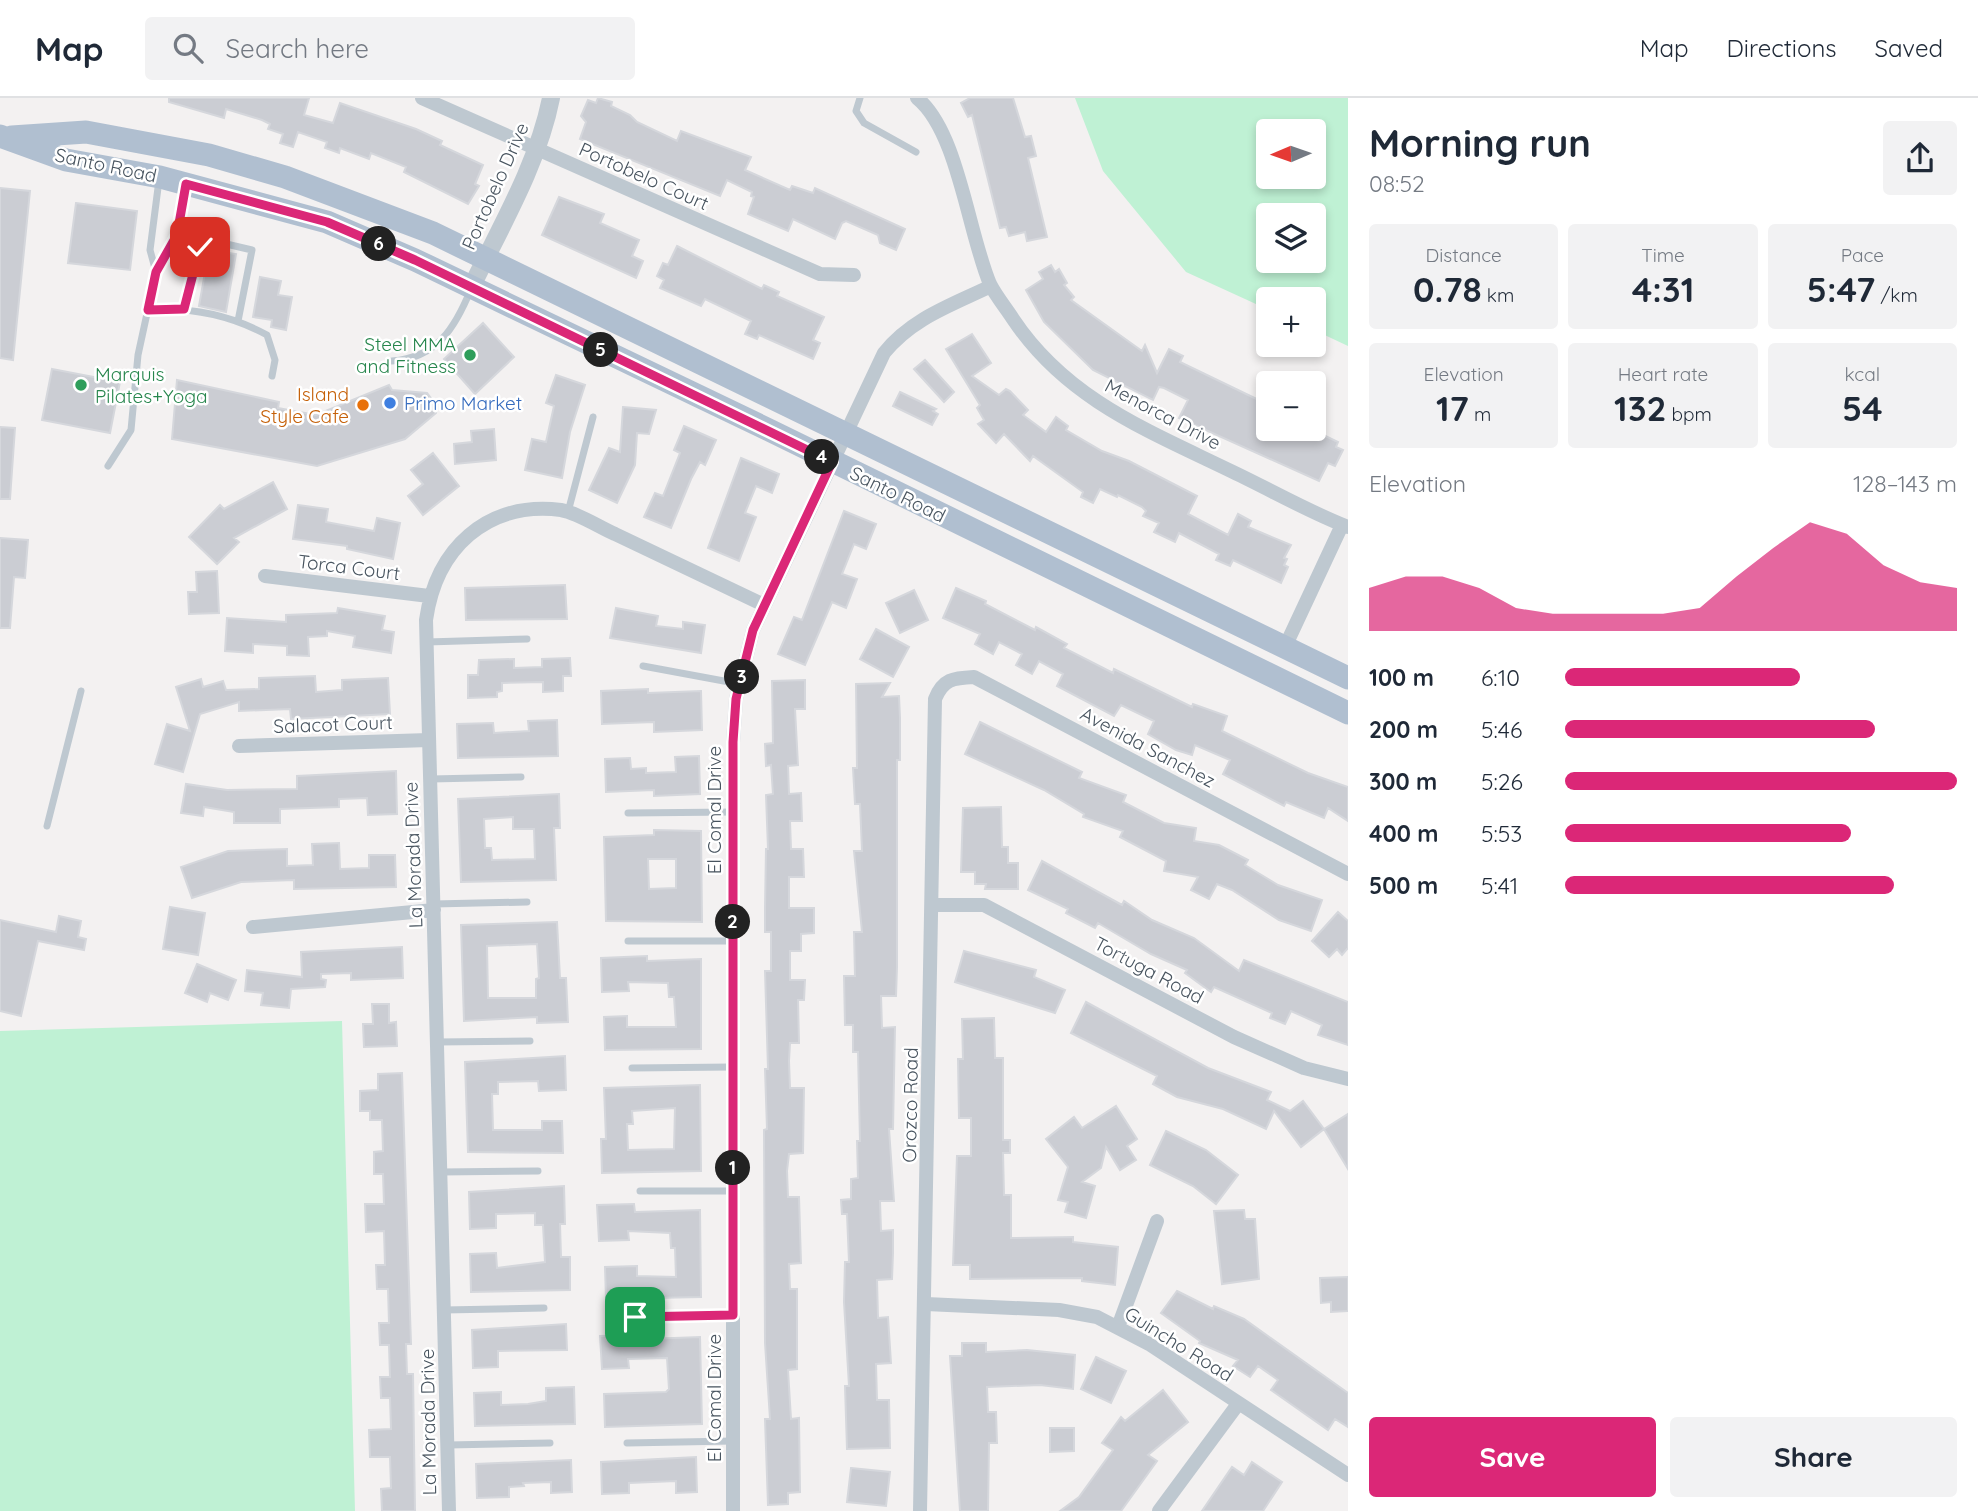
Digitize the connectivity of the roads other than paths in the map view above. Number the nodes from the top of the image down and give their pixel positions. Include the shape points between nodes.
1 (422, 98) edge
2 (551, 98) edge
3 (860, 98) edge
4 (918, 98) edge
5 (4, 137) edge
6 (536, 149) junction
7 (916, 152) dead end
8 (209, 155) junction
9 (160, 177) junction
10 (186, 184) junction
11 (485, 260) junction
12 (156, 272) junction
13 (854, 275) dead end
14 (991, 286) junction
15 (471, 288) junction
16 (184, 309) junction
17 (148, 310) junction
18 (238, 321) junction
19 (392, 361) dead end
20 (272, 376) dead end
21 (593, 416) dead end
22 (845, 432) junction
23 (832, 462) junction
24 (108, 466) dead end
25 (568, 512) junction
26 (1345, 526) edge
27 (265, 576) dead end
28 (429, 596) junction
29 (764, 605) junction
30 (527, 639) dead end
31 (426, 642) junction
32 (1285, 647) junction
33 (643, 666) dead end
34 (1348, 678) edge
35 (740, 684) junction
36 (81, 691) dead end
37 (935, 699) joint
38 (1348, 713) edge
39 (429, 740) junction
40 (239, 747) dead end
41 (521, 777) dead end
42 (430, 779) junction
43 (733, 812) junction
44 (628, 813) dead end
45 (47, 826) dead end
46 (1348, 874) edge
47 (527, 902) dead end
48 (932, 905) junction
49 (434, 907) junction
50 (253, 926) dead end
51 (628, 941) dead end
52 (733, 941) junction
53 (530, 1041) dead end
54 (437, 1042) junction
55 (733, 1067) junction
56 (632, 1068) dead end
57 (1348, 1079) edge
58 (538, 1171) dead end
59 (440, 1172) junction
60 (639, 1191) dead end
61 (733, 1191) junction
62 (1157, 1221) dead end
63 (926, 1304) junction
64 (544, 1308) dead end
65 (444, 1310) junction
66 (733, 1315) junction
67 (635, 1317) dead end
68 (1118, 1327) junction
69 (1238, 1404) junction
70 (733, 1441) junction
71 (550, 1443) dead end
72 (627, 1443) dead end
73 (448, 1445) junction
74 (1348, 1475) edge
75 (449, 1511) edge
76 (733, 1511) edge
77 (920, 1511) edge
78 (1159, 1511) edge

1 - 6 street, Portobelo Court
2 - 6 street, Portobelo Drive
3 - 7 lane via 856,111 864,123
4 - 14 street, Menorca Drive via 946,135 972,236
5 - 8 main road, Santo Road via 86,132
5 - 9 main road, Santo Road via 66,160
6 - 11 street, Portobelo Drive
6 - 13 street, Portobelo Court via 820,274
8 - 9 main road via 186,165 163,166
8 - 11 main road, Santo Road via 349,201 433,233
9 - 10 main road, Santo Road
9 - 12 lane via 150,250
10 - 12 lane via 177,235
10 - 15 main road, Santo Road via 327,222
11 - 15 street, Portobelo Drive
11 - 22 main road, Santo Road
12 - 17 lane
14 - 22 street, El Comal Drive via 900,333 884,353
14 - 26 street, Menorca Drive via 1032,348 1067,382 1123,419
15 - 19 lane via 461,312 437,344 418,358
15 - 23 main road, Santo Road
16 - 17 lane
16 - 18 lane
16 - 18 lane via 200,247 205,239 215,240 252,250
17 - 24 lane via 138,355 131,430
18 - 20 lane via 267,335 275,360
21 - 25 lane
22 - 23 street, El Comal Drive
22 - 32 main road, Santo Road
23 - 29 street, El Comal Drive
23 - 38 main road, Santo Road
25 - 28 street, La Morada Drive via 526,510 484,522 445,558
25 - 29 street, La Morada Drive
26 - 32 street
27 - 28 street, Torca Court
28 - 31 street, La Morada Drive
29 - 35 street, El Comal Drive
30 - 31 lane
31 - 39 street, La Morada Drive
32 - 34 main road, Santo Road
33 - 35 lane
35 - 43 street, El Comal Drive via 733,742
36 - 45 lane
37 - 46 street, Avenida Sanchez via 941,685 952,678 974,677
37 - 48 street, Orozco Road
39 - 40 street, Salacot Court
39 - 42 street, La Morada Drive
41 - 42 lane
42 - 49 street, La Morada Drive
43 - 44 lane
43 - 52 street, El Comal Drive
47 - 49 lane
48 - 57 street, Tortuga Road via 984,905 1234,1037 1304,1068
48 - 63 street, Orozco Road
49 - 50 street
49 - 54 street, La Morada Drive
51 - 52 lane
52 - 55 street, El Comal Drive
53 - 54 lane
54 - 59 street, La Morada Drive
55 - 56 lane
55 - 61 street, El Comal Drive
58 - 59 lane
59 - 65 street, La Morada Drive
60 - 61 lane
61 - 66 street, El Comal Drive
62 - 68 street
63 - 68 street, Guincho Road via 1059,1310 1097,1317
63 - 77 street, Orozco Road
64 - 65 lane
65 - 73 street, La Morada Drive
66 - 67 lane
66 - 70 street, El Comal Drive
68 - 69 street, Guincho Road
69 - 74 street, Guincho Road
69 - 78 street
70 - 72 lane
70 - 76 street, El Comal Drive
71 - 73 lane
73 - 75 street, La Morada Drive

